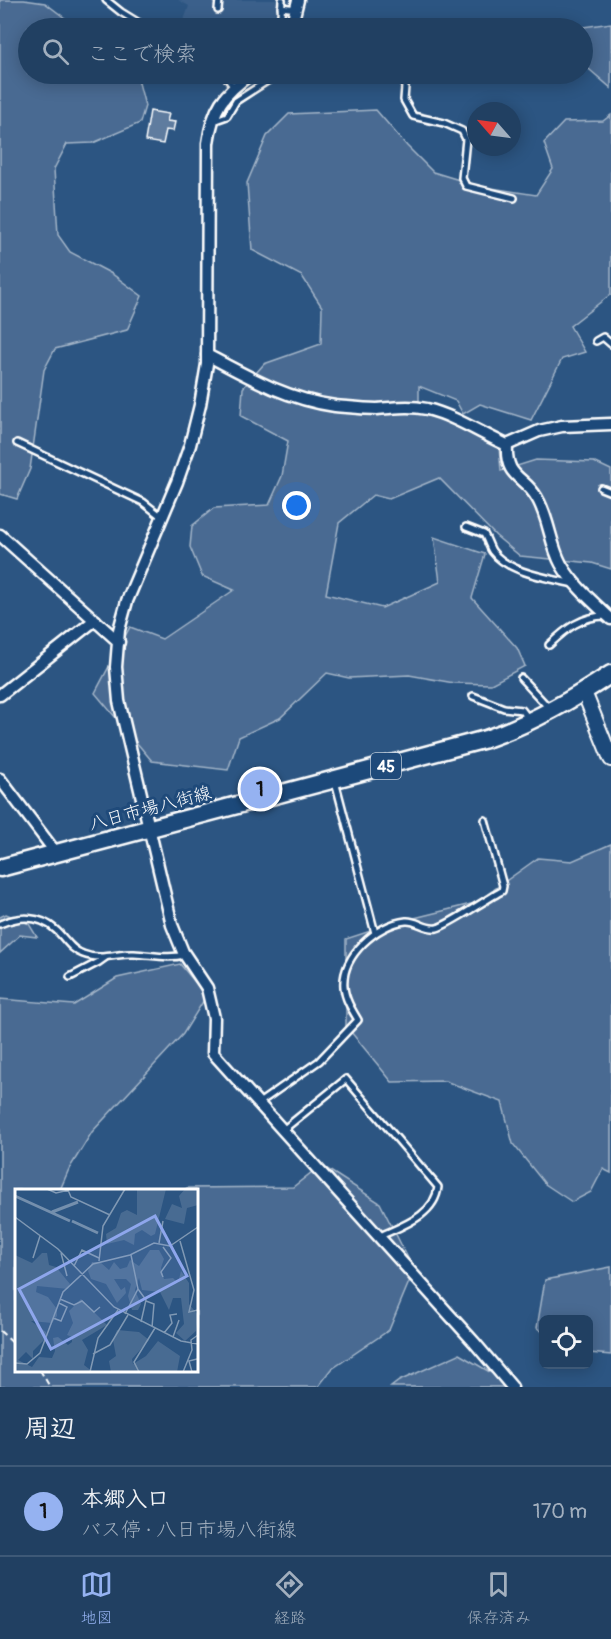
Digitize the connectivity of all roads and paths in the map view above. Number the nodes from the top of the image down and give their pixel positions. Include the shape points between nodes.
1 (106, 0) edge
2 (219, 0) edge
3 (282, 3) edge
4 (297, 4) edge
5 (218, 10) dead end
6 (281, 15) dead end
7 (130, 18) edge
8 (236, 84) edge
9 (262, 84) edge
10 (405, 84) edge
11 (233, 86) joint
12 (211, 122) junction
13 (514, 198) dead end
14 (596, 341) dead end
15 (611, 344) edge
16 (207, 355) junction
17 (611, 424) edge
18 (17, 442) dead end
19 (507, 445) junction
20 (601, 488) dead end
21 (611, 492) edge
22 (162, 517) junction
23 (466, 527) dead end
24 (0, 535) edge
25 (576, 584) junction
26 (609, 617) edge
27 (95, 620) junction
28 (118, 642) junction
29 (549, 645) dead end
30 (611, 674) edge
31 (521, 678) dead end
32 (584, 692) junction
33 (0, 695) edge
34 (473, 696) dead end
35 (551, 710) junction
36 (530, 720) junction
37 (611, 759) edge
38 (0, 779) edge
39 (334, 780) junction
40 (485, 820) dead end
41 (150, 828) junction
42 (56, 853) junction
43 (0, 868) edge
44 (0, 924) edge
45 (375, 933) junction
46 (185, 955) junction
47 (106, 957) junction
48 (70, 977) dead end
49 (258, 1104) junction
50 (282, 1131) junction
51 (378, 1237) junction
52 (0, 1331) edge
53 (15, 1345) edge
54 (41, 1372) edge
55 (50, 1387) edge
56 (512, 1387) edge

1 - 7 lane
2 - 5 lane
3 - 4 lane
3 - 6 lane
8 - 11 street
9 - 12 lane via 236,101 227,116
10 - 13 lane via 404,100 413,116 462,131 466,139 462,178 466,186
11 - 12 street via 219,103
12 - 16 street
14 - 15 lane via 603,337
16 - 19 street via 268,388 307,400 335,406 427,409
16 - 22 street via 190,445
17 - 19 street via 562,426
18 - 22 lane via 143,502
19 - 25 street via 506,460 537,498 561,564
20 - 21 lane
22 - 28 street via 127,601
23 - 25 lane via 484,534 498,557 527,573
24 - 27 street
25 - 26 street
26 - 29 lane via 582,620
27 - 28 street
27 - 33 street
28 - 41 street via 119,701
30 - 32 main road, 八日市場八街線 / 45
31 - 35 lane
32 - 35 main road, 八日市場八街線 / 45
32 - 37 street
34 - 36 lane via 504,708 522,710
35 - 36 main road, 八日市場八街線 / 45
36 - 39 main road, 八日市場八街線 / 45 via 486,739
38 - 42 street
39 - 41 main road, 八日市場八街線 / 45
39 - 45 lane
40 - 45 lane via 502,891 440,927 405,921
41 - 42 main road, 八日市場八街線 / 45
41 - 46 street via 172,925
42 - 43 main road, 八日市場八街線 / 45
44 - 47 lane via 13,918 39,918 84,955
45 - 49 lane via 362,943 344,981 349,1005 358,1020 319,1061
46 - 47 lane
46 - 49 street via 207,988 214,1018 213,1053
47 - 48 lane
49 - 50 street
50 - 51 street
50 - 51 lane via 346,1079 438,1187 437,1196 424,1214
51 - 56 street
52 - 53 path
54 - 55 path

